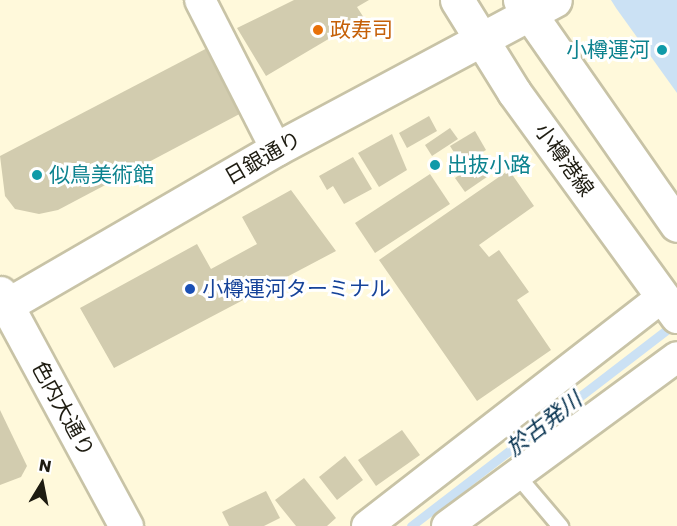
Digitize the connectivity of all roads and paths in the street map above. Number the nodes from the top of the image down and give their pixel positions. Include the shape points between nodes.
1 (200, 0) edge
2 (457, 0) edge
3 (535, 4) edge
4 (482, 39) junction
5 (276, 149) junction
6 (677, 225) edge
7 (2, 303) edge
8 (670, 307) edge
9 (677, 357) edge
10 (515, 473) junction
11 (126, 526) edge
12 (367, 526) edge
13 (447, 526) edge
14 (560, 526) edge

1 - 5 street
2 - 4 street, 小樽港線
3 - 4 street, 日銀通り
3 - 6 street
4 - 5 street, 日銀通り
4 - 8 street, 小樽港線
5 - 7 street, 日銀通り
7 - 11 street, 色内大通り
8 - 12 street
9 - 10 street
10 - 13 street
10 - 14 lane

